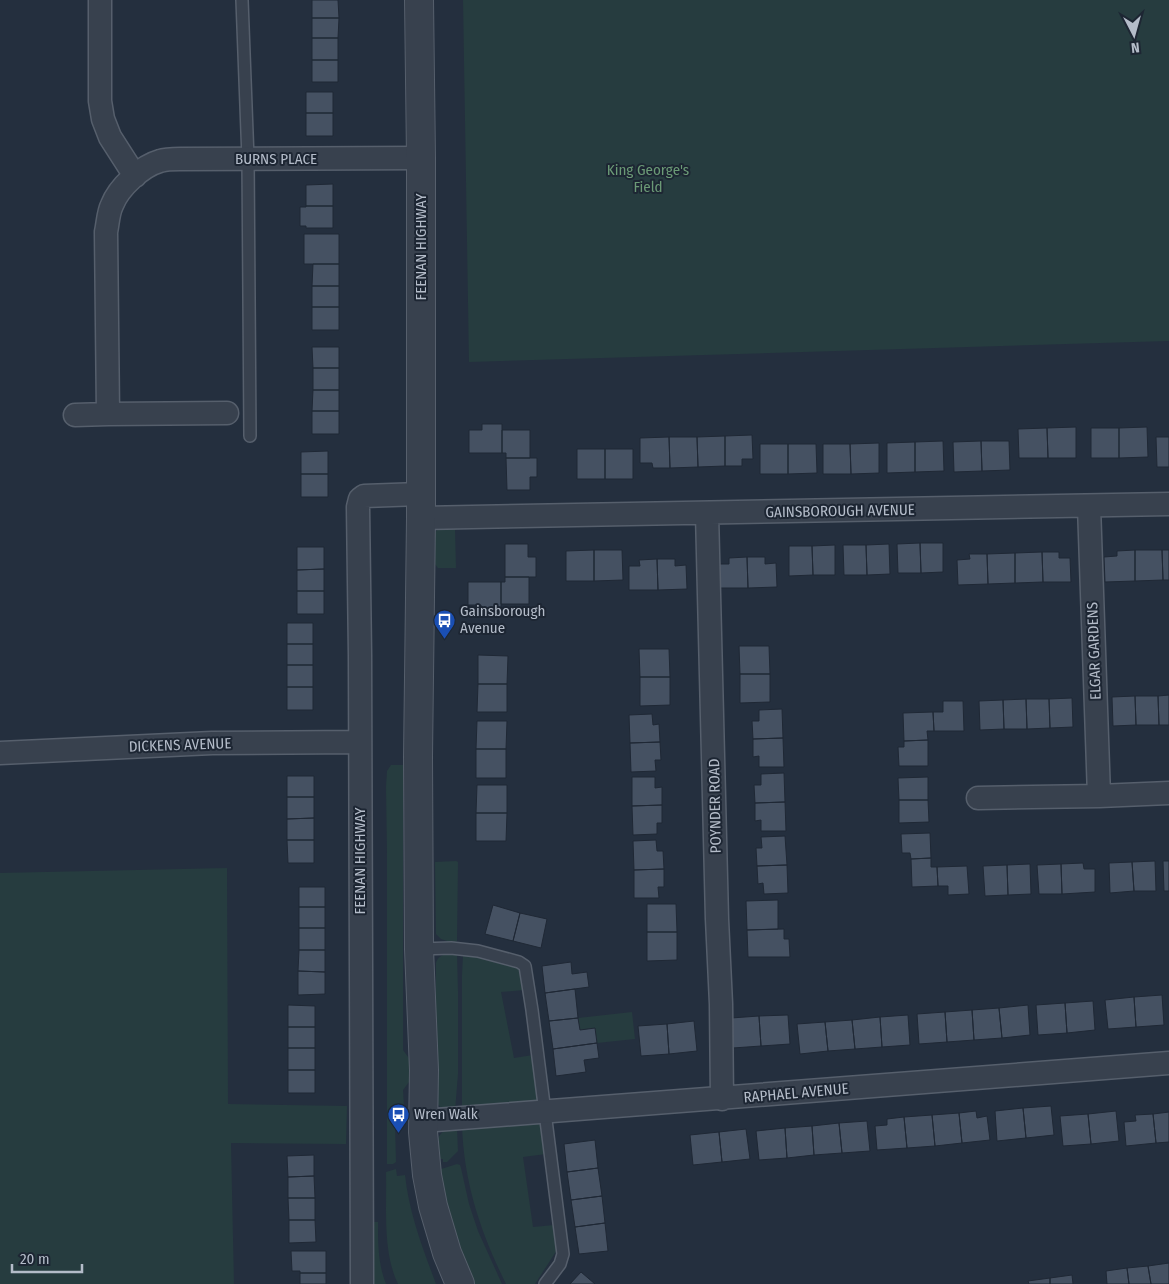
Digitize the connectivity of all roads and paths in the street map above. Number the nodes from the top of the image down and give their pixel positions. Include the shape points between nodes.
1 (100, 0) edge
2 (242, 0) edge
3 (419, 0) edge
4 (421, 158) junction
5 (248, 159) junction
6 (134, 176) junction
7 (228, 413) dead end
8 (108, 414) junction
9 (75, 415) dead end
10 (250, 436) dead end
11 (1169, 504) edge
12 (421, 506) junction
13 (1089, 506) junction
14 (707, 513) junction
15 (360, 742) junction
16 (0, 753) edge
17 (1169, 793) edge
18 (1099, 796) junction
19 (978, 798) dead end
20 (419, 949) junction
21 (1169, 1063) edge
22 (722, 1099) junction
23 (545, 1111) junction
24 (423, 1121) junction
25 (362, 1284) edge
26 (460, 1284) edge
27 (545, 1284) edge

1 - 6 street via 100,101 103,119
2 - 5 lane
3 - 4 street, FEENAN HIGHWAY
4 - 5 street, BURNS PLACE
4 - 12 street, FEENAN HIGHWAY
5 - 6 street, BURNS PLACE via 161,160
5 - 10 lane
6 - 8 street, BURNS PLACE via 111,205 106,232
7 - 8 street
8 - 9 street
11 - 13 street, GAINSBOROUGH AVENUE
12 - 14 street, GAINSBOROUGH AVENUE
12 - 15 street, FEENAN HIGHWAY via 368,496 361,498 358,504
12 - 20 street, FEENAN HIGHWAY
13 - 14 street, GAINSBOROUGH AVENUE
13 - 18 street, ELGAR GARDENS
14 - 22 street, POYNDER ROAD
15 - 16 street, DICKENS AVENUE via 212,744
15 - 25 street, FEENAN HIGHWAY
17 - 18 street
18 - 19 street
20 - 23 lane via 478,951 525,966
20 - 24 street, FEENAN HIGHWAY
21 - 22 street, RAPHAEL AVENUE
22 - 23 street, RAPHAEL AVENUE
23 - 24 street, RAPHAEL AVENUE
23 - 27 lane via 563,1254 560,1264
24 - 26 street, FEENAN HIGHWAY via 432,1206

